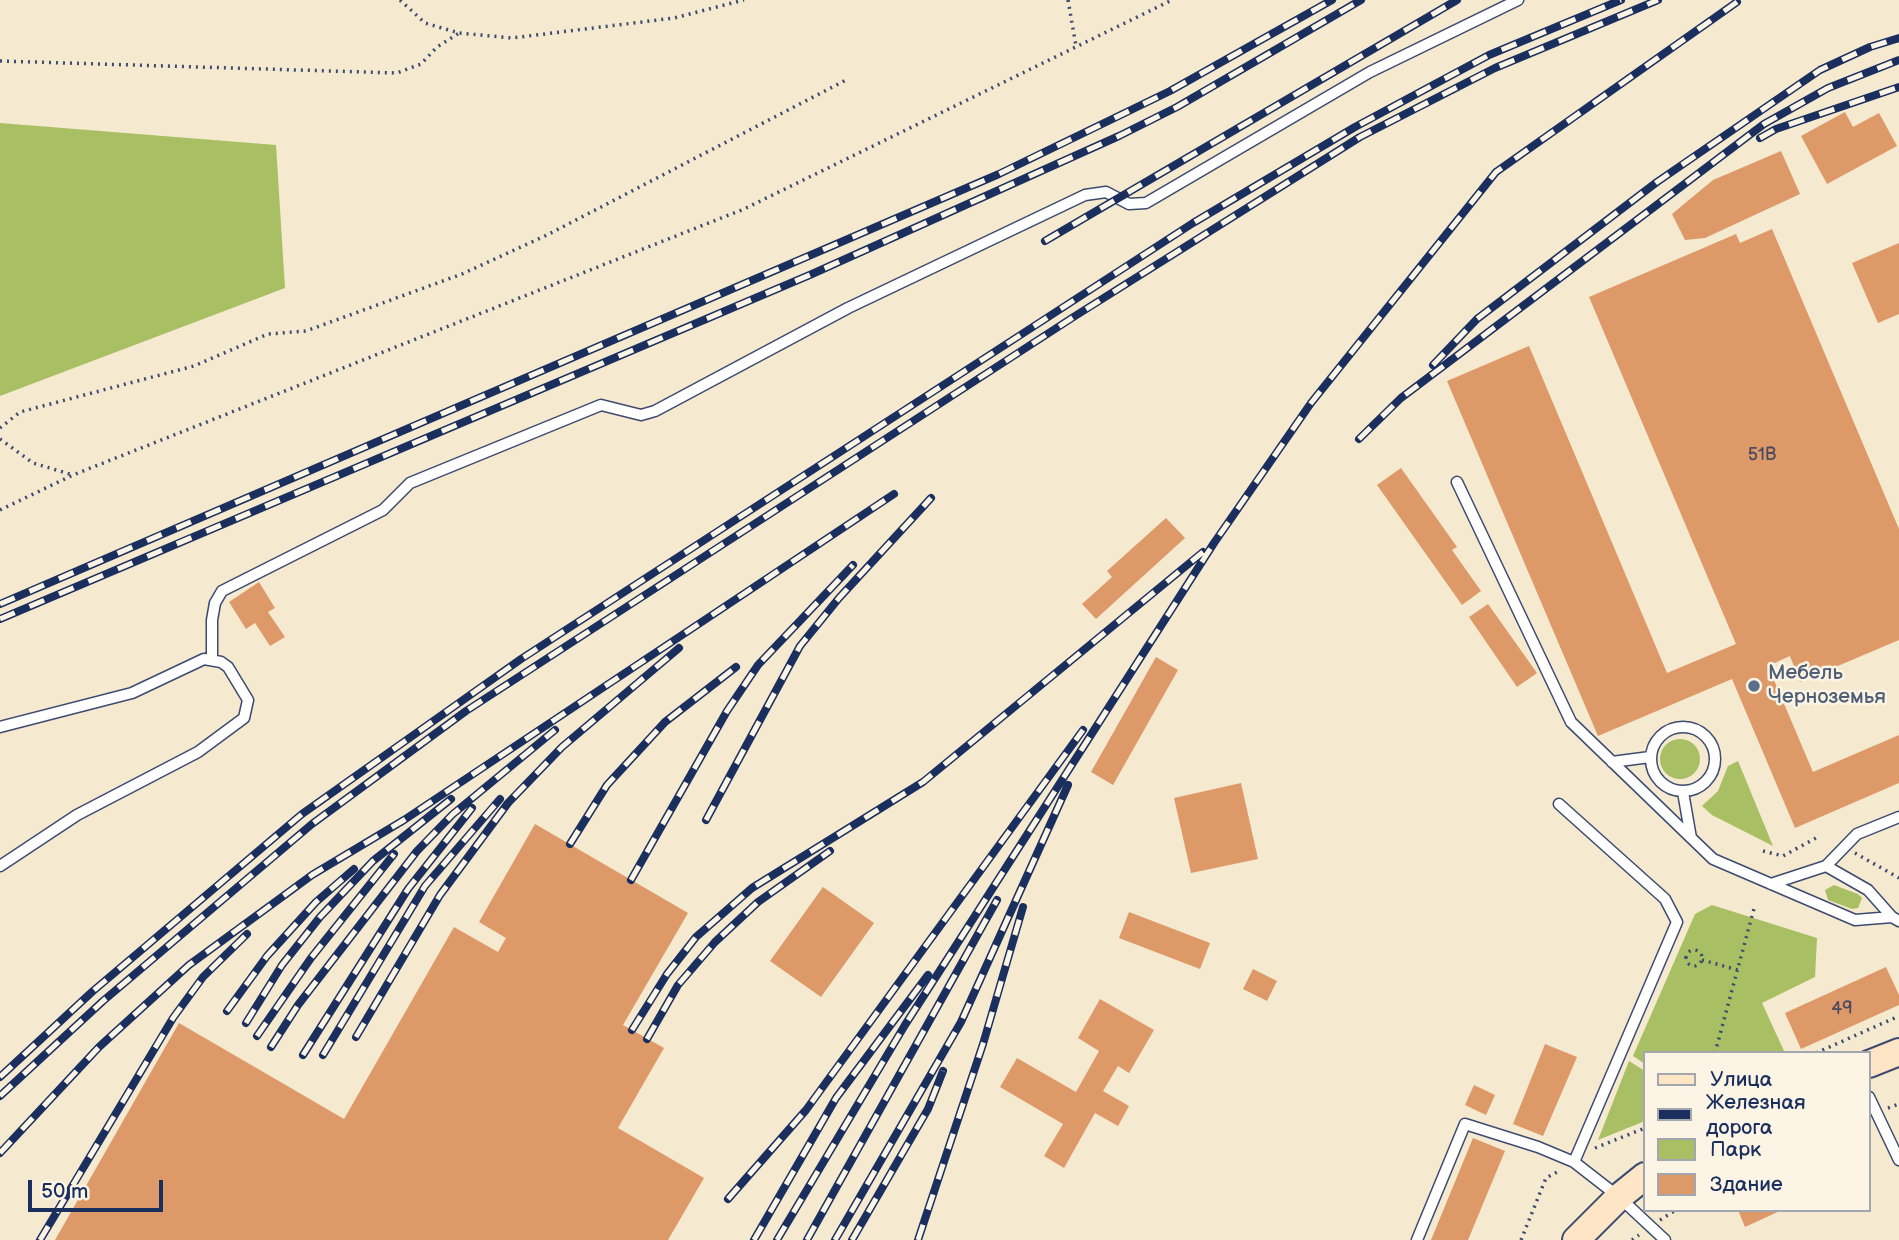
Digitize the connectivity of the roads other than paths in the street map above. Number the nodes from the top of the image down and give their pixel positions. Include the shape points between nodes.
1 (1518, 0) edge
2 (1457, 482) dead end
3 (212, 659) junction
4 (0, 727) edge
5 (1650, 757) junction
6 (1612, 762) junction
7 (1683, 792) junction
8 (1559, 804) dead end
9 (1899, 817) edge
10 (1691, 838) junction
11 (0, 866) edge
12 (1826, 866) junction
13 (1771, 884) junction
14 (1896, 919) edge
15 (1899, 1052) edge
16 (1871, 1063) edge
17 (1871, 1101) edge
18 (1899, 1160) edge
19 (1574, 1162) junction
20 (1644, 1177) edge
21 (1619, 1197) junction
22 (1417, 1240) edge
23 (1576, 1240) edge
24 (1665, 1240) edge

1 - 3 lane via 1370,72 1146,204 1129,204 1106,192 1085,195 848,308 655,411 641,415 601,405 410,483 383,510 222,592 212,620
2 - 6 lane via 1571,722
3 - 4 lane via 132,693
3 - 11 lane via 238,679 248,700 244,718 198,752 77,815
5 - 6 lane
5 - 7 lane via 1663,786
5 - 7 lane via 1659,737 1678,727 1689,727 1708,738 1716,758 1710,778 1703,786
6 - 10 lane
7 - 10 lane
8 - 19 lane via 1665,899 1677,922
9 - 12 lane via 1857,834
10 - 13 lane via 1713,859
12 - 13 lane
12 - 14 lane via 1868,890
13 - 14 lane via 1855,920
15 - 16 main road
17 - 18 lane
19 - 21 lane
19 - 22 lane via 1465,1124
20 - 21 main road
21 - 23 main road
21 - 24 lane

